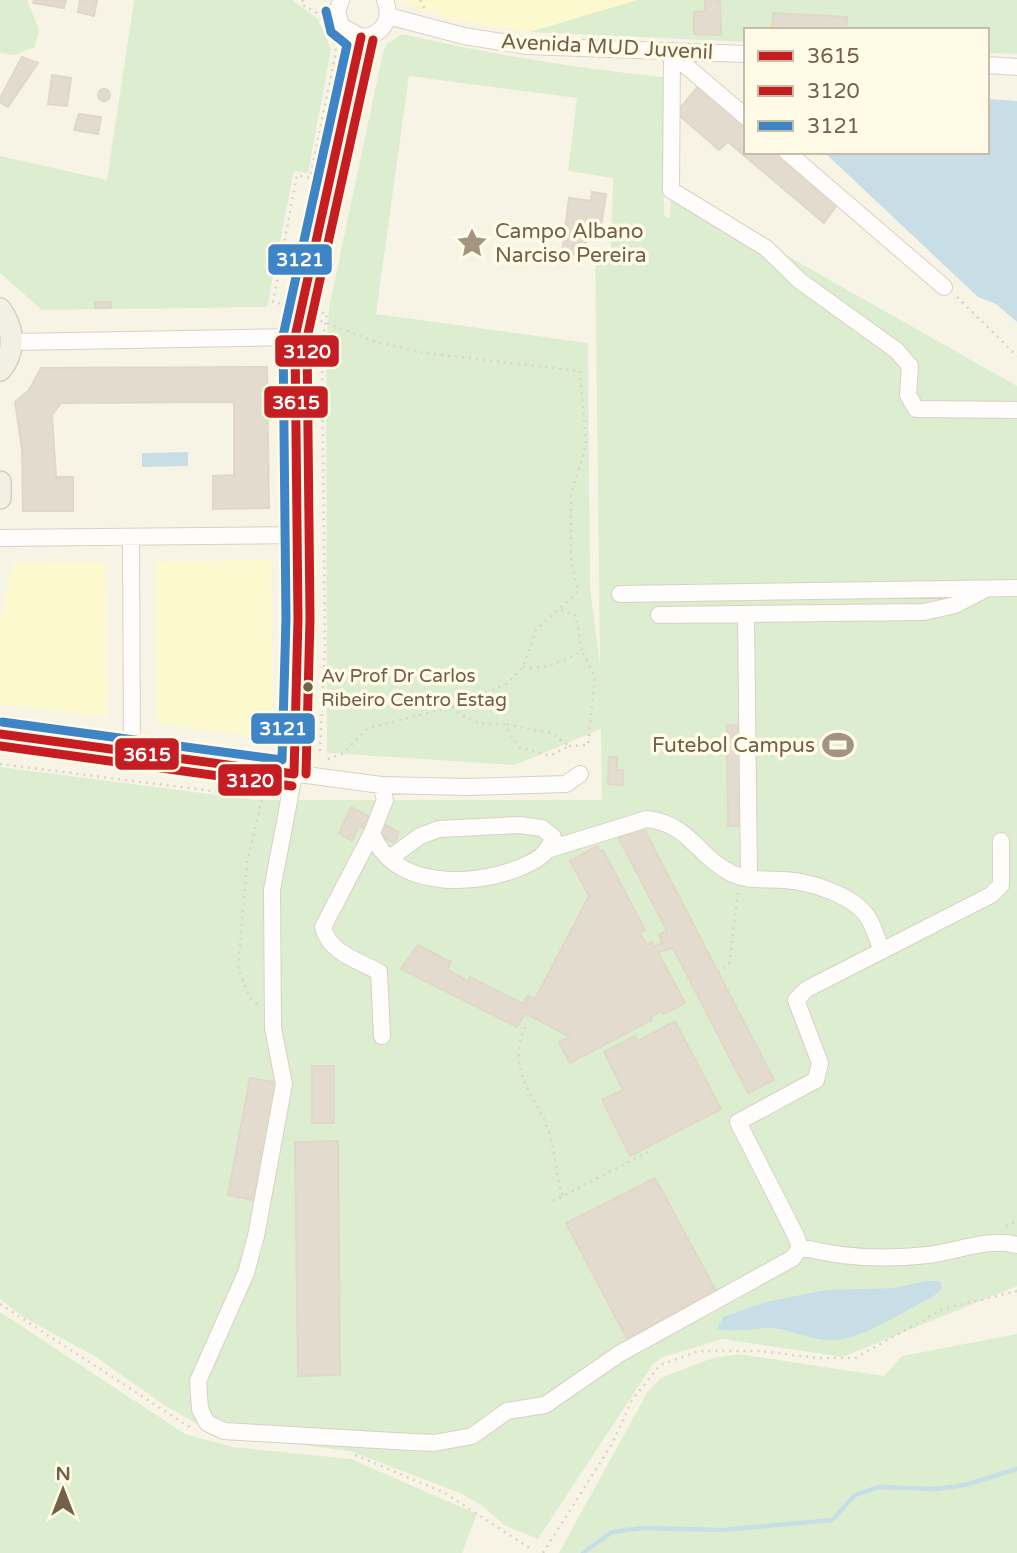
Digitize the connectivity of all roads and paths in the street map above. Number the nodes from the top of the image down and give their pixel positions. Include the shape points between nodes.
1 (337, 1) edge
2 (387, 8) edge
3 (361, 37) junction
4 (672, 54) junction
5 (744, 54) edge
6 (989, 65) edge
7 (1017, 67) edge
8 (744, 115) edge
9 (789, 154) edge
10 (944, 287) joint
11 (0, 309) edge
12 (300, 314) junction
13 (295, 337) junction
14 (12, 342) junction
15 (1017, 356) edge
16 (0, 370) edge
17 (1017, 410) edge
18 (0, 482) edge
19 (0, 498) edge
20 (296, 536) junction
21 (0, 538) edge
22 (131, 538) junction
23 (1017, 588) edge
24 (987, 589) junction
25 (620, 594) dead end
26 (560, 609) junction
27 (746, 614) junction
28 (659, 615) dead end
29 (582, 651) junction
30 (523, 667) junction
31 (452, 707) junction
32 (504, 724) junction
33 (0, 734) edge
34 (569, 746) junction
35 (132, 751) junction
36 (0, 764) edge
37 (294, 774) junction
38 (580, 774) dead end
39 (381, 785) junction
40 (260, 797) dead end
41 (372, 833) junction
42 (1001, 841) dead end
43 (550, 849) junction
44 (390, 858) junction
45 (744, 877) junction
46 (881, 951) junction
47 (719, 972) dead end
48 (525, 1027) dead end
49 (382, 1036) dead end
50 (650, 1151) dead end
51 (563, 1196) junction
52 (553, 1201) dead end
53 (1017, 1245) edge
54 (800, 1247) junction
55 (1017, 1291) edge
56 (543, 1553) edge

1 - 3 street via 341,26
2 - 3 street via 376,34
2 - 4 street, Avenida MUD Juvenil via 464,36 527,46
3 - 12 street
4 - 5 street, Avenida MUD Juvenil
4 - 8 street
4 - 17 street via 671,190 766,248 800,281 896,350 910,366 908,395 916,409
6 - 7 street
9 - 10 street
10 - 15 path via 982,318
11 - 14 main road via 11,329
12 - 13 street
12 - 26 path via 373,341 425,353 580,371 586,446 571,494 571,558 578,592
13 - 14 street
13 - 20 street
14 - 16 main road
18 - 19 main road
20 - 22 street
20 - 37 street
21 - 22 street
22 - 35 street
23 - 24 street
24 - 25 street
24 - 27 street via 955,605 925,612
26 - 29 path via 576,617
26 - 30 path via 536,630
27 - 28 street
27 - 45 street
29 - 30 path via 557,664
29 - 34 path via 595,677 588,745
30 - 31 path via 506,684
31 - 32 path via 481,725
31 - 37 path via 368,728 342,754
32 - 34 path via 551,733
32 - 34 path via 519,747 550,756
33 - 35 street
35 - 37 street
36 - 40 path
37 - 39 street
37 - 54 street via 272,890 273,1028 284,1084 246,1273 198,1381 200,1409 207,1423 217,1430 434,1443 472,1436 507,1412 545,1405 619,1354 793,1258
38 - 39 street via 566,784
39 - 41 street via 385,800
41 - 44 street via 378,850
41 - 49 street via 323,927 326,939 337,950 380,972
42 - 46 street via 1001,885 991,895
43 - 44 street via 536,861 474,881 443,881
43 - 44 street via 553,837 542,828 466,828 429,833
43 - 45 street via 647,819 662,821 678,828 721,866
45 - 46 street via 818,885 865,913
45 - 47 path via 729,965
46 - 54 street via 807,989 796,1000 820,1063 816,1080 738,1122
48 - 51 path via 518,1048 520,1073 545,1122
50 - 51 path
51 - 52 path
53 - 54 street via 1004,1241 928,1255 879,1258 834,1256
55 - 56 path via 943,1309 855,1359 699,1351 660,1365 632,1400 612,1444

